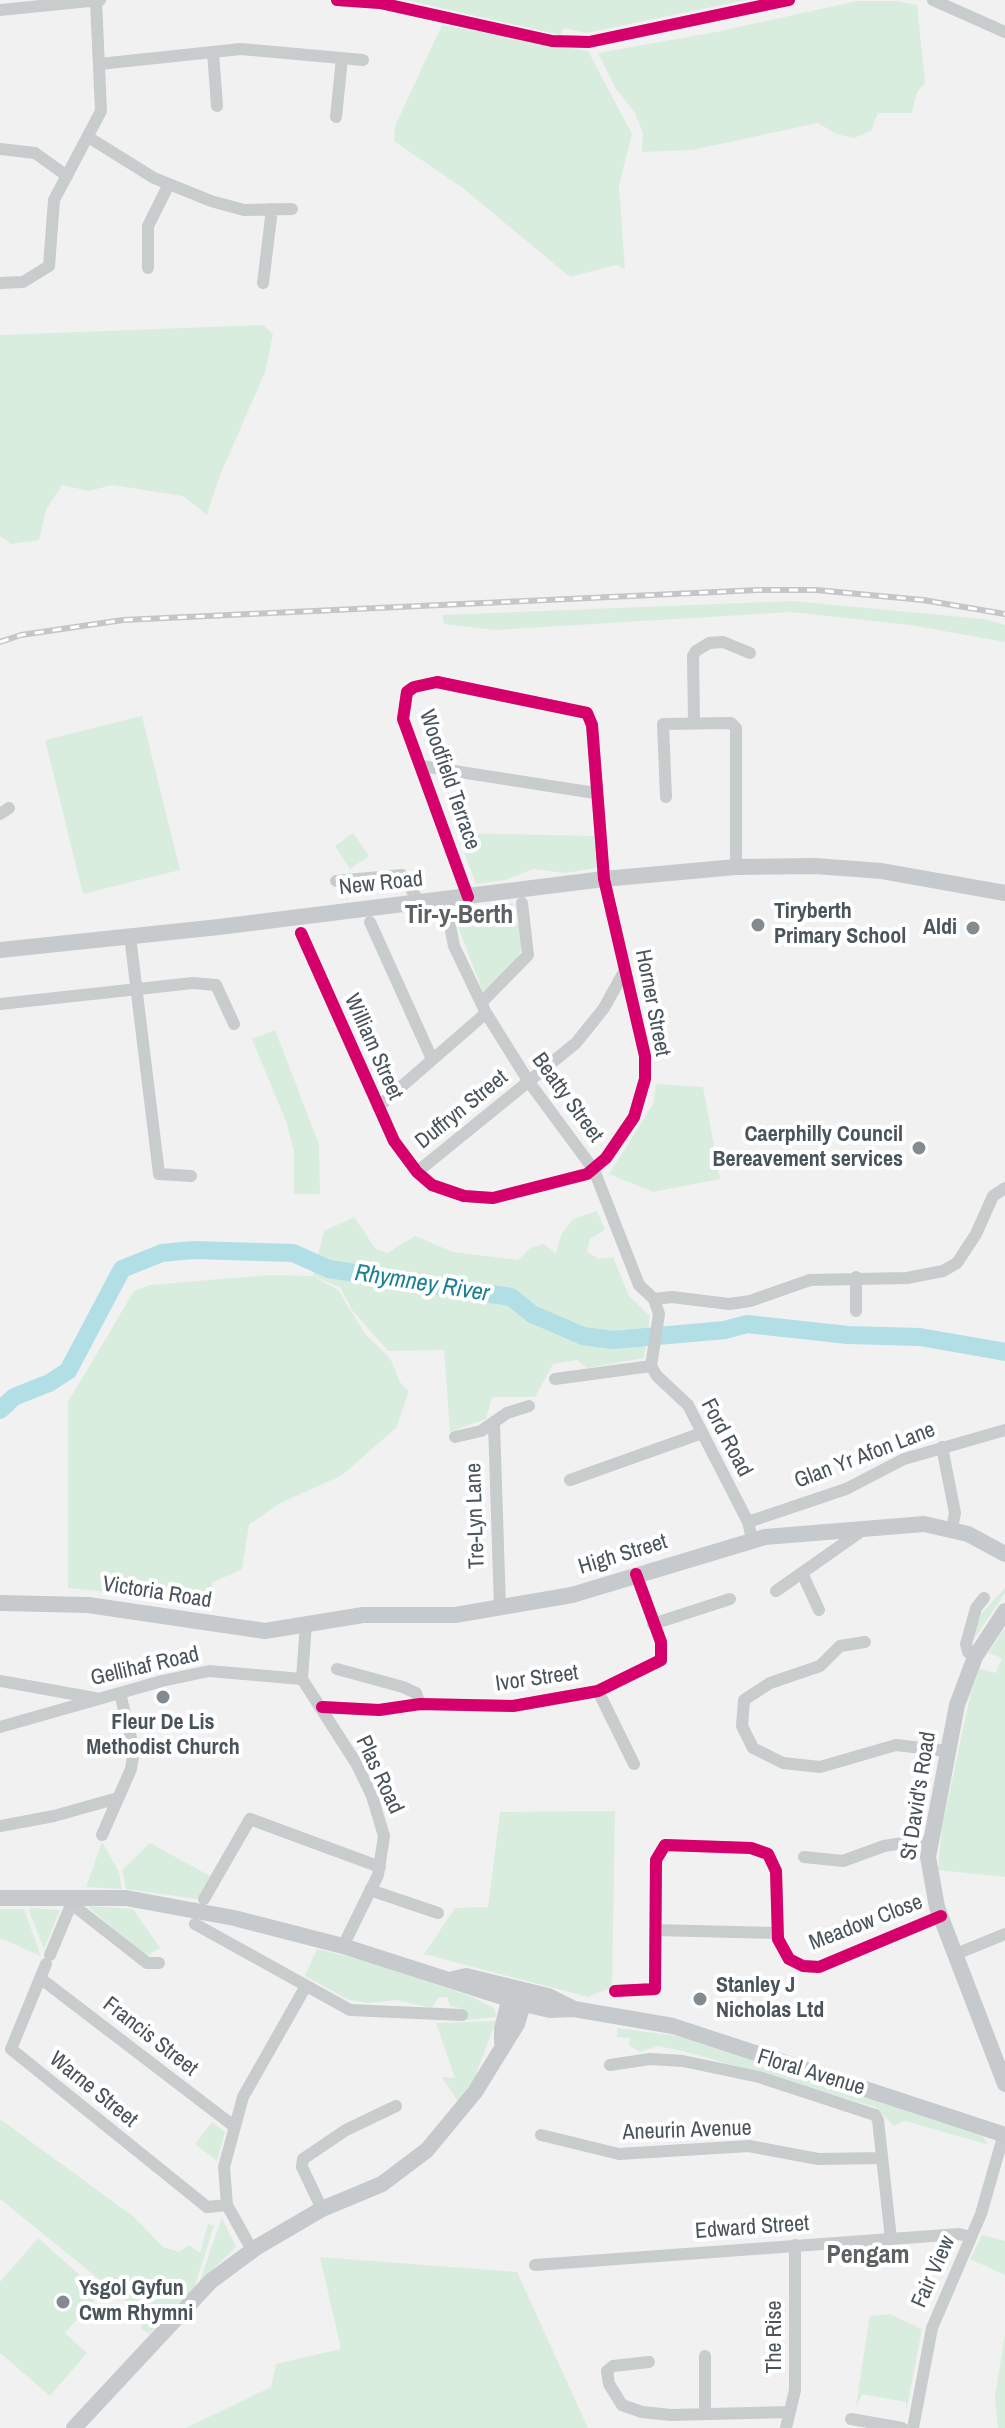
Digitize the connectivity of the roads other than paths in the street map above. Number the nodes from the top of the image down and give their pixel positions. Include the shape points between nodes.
1 (103, 0) edge
2 (337, 0) edge
3 (789, 0) edge
4 (933, 0) edge
5 (96, 1) edge
6 (0, 10) edge
7 (1005, 32) edge
8 (213, 52) junction
9 (342, 58) junction
10 (363, 60) dead end
11 (99, 64) junction
12 (217, 106) dead end
13 (336, 117) dead end
14 (88, 137) junction
15 (0, 149) edge
16 (67, 176) junction
17 (169, 184) junction
18 (272, 209) junction
19 (292, 209) dead end
20 (148, 268) dead end
21 (0, 283) edge
22 (263, 283) dead end
23 (750, 653) dead end
24 (694, 723) junction
25 (422, 766) junction
26 (595, 793) junction
27 (666, 797) dead end
28 (736, 867) junction
29 (604, 879) junction
30 (336, 881) dead end
31 (1005, 893) edge
32 (468, 897) junction
33 (445, 900) junction
34 (420, 903) junction
35 (522, 903) dead end
36 (370, 922) dead end
37 (301, 933) dead end
38 (130, 936) junction
39 (0, 950) edge
40 (625, 970) junction
41 (135, 992) junction
42 (0, 1004) edge
43 (484, 1008) junction
44 (234, 1024) dead end
45 (432, 1059) junction
46 (529, 1082) junction
47 (378, 1107) junction
48 (594, 1170) junction
49 (417, 1172) junction
50 (191, 1176) dead end
51 (1005, 1188) edge
52 (856, 1277) junction
53 (654, 1299) junction
54 (856, 1311) dead end
55 (652, 1361) junction
56 (555, 1379) dead end
57 (529, 1406) dead end
58 (494, 1424) junction
59 (1001, 1431) edge
60 (702, 1433) junction
61 (455, 1437) dead end
62 (942, 1447) junction
63 (570, 1480) dead end
64 (748, 1522) junction
65 (952, 1528) junction
66 (866, 1529) junction
67 (752, 1539) junction
68 (1005, 1554) edge
69 (802, 1573) junction
70 (636, 1574) junction
71 (776, 1591) dead end
72 (984, 1598) dead end
73 (730, 1599) dead end
74 (0, 1603) edge
75 (500, 1607) junction
76 (819, 1610) dead end
77 (1005, 1611) edge
78 (306, 1623) junction
79 (653, 1624) junction
80 (865, 1642) dead end
81 (975, 1657) junction
82 (337, 1669) dead end
83 (302, 1679) junction
84 (0, 1681) edge
85 (598, 1691) junction
86 (120, 1693) junction
87 (97, 1699) junction
88 (420, 1704) junction
89 (322, 1707) junction
90 (0, 1727) edge
91 (947, 1751) junction
92 (634, 1764) dead end
93 (118, 1798) junction
94 (0, 1826) edge
95 (102, 1835) dead end
96 (929, 1843) junction
97 (804, 1857) dead end
98 (380, 1867) junction
99 (370, 1890) junction
100 (0, 1898) edge
101 (204, 1899) dead end
102 (73, 1900) junction
103 (438, 1913) dead end
104 (941, 1916) junction
105 (195, 1924) dead end
106 (655, 1930) junction
107 (776, 1933) junction
108 (1005, 1934) edge
109 (343, 1946) junction
110 (956, 1954) junction
111 (159, 1963) dead end
112 (40, 1978) junction
113 (306, 1986) junction
114 (615, 1991) dead end
115 (518, 1996) junction
116 (443, 2000) dead end
117 (443, 2014) junction
118 (462, 2015) dead end
119 (610, 2065) dead end
120 (1005, 2084) edge
121 (396, 2106) dead end
122 (235, 2127) junction
123 (1005, 2133) edge
124 (541, 2135) dead end
125 (882, 2158) junction
126 (227, 2205) junction
127 (322, 2209) junction
128 (971, 2237) junction
129 (891, 2239) junction
130 (795, 2245) junction
131 (252, 2250) junction
132 (535, 2265) dead end
133 (705, 2356) dead end
134 (649, 2362) dead end
135 (722, 2412) junction
136 (789, 2412) junction
137 (705, 2413) junction
138 (851, 2419) dead end
139 (74, 2428) edge
140 (721, 2428) edge
141 (786, 2428) edge
142 (902, 2428) edge
143 (913, 2428) edge

1 - 5 street
2 - 3 street via 380,3 552,41 589,42
4 - 7 street
5 - 6 street
5 - 11 street
8 - 9 street via 241,49
8 - 11 street
8 - 12 street
9 - 10 street
9 - 13 street
11 - 14 street via 101,111
14 - 16 street
14 - 17 street
15 - 16 street via 35,153
16 - 21 street via 54,200 49,266 23,282
17 - 18 street via 244,210
17 - 20 street via 148,226
18 - 19 street
18 - 22 street
23 - 24 street via 723,642 696,651
24 - 27 street via 663,724
24 - 28 street via 731,723 736,728
25 - 26 street
25 - 26 street, Woodfield Terrace via 403,719 407,692 425,683 472,687 587,713
25 - 32 street, Woodfield Terrace
26 - 29 street, Woodfield Terrace
28 - 29 main road, New Road
28 - 31 main road, New Road via 882,871
29 - 32 main road, New Road
29 - 40 street, Horner Street
30 - 34 street via 402,875
32 - 33 main road, New Road
33 - 34 main road, New Road
33 - 43 street, Beatty Street via 454,946
34 - 38 main road, New Road
35 - 43 street via 528,955
36 - 45 street
37 - 47 street, William Street
38 - 39 main road, New Road
38 - 41 street
40 - 46 street, Duffryn Street via 588,1030
40 - 48 street, Horner Street via 642,1035 645,1079 627,1131
41 - 42 street
41 - 44 street via 216,985
41 - 50 street via 159,1174
43 - 45 street
43 - 46 street, Beatty Street
45 - 47 street
46 - 48 street, Beatty Street
46 - 49 street, Duffryn Street
47 - 49 street, William Street
48 - 49 street via 493,1198 447,1192
48 - 53 street, Beatty Street via 639,1285
51 - 52 street via 993,1196 957,1263 907,1278
52 - 53 street via 810,1280 729,1304
52 - 54 street
53 - 55 street, Beatty Street via 659,1314
55 - 56 street
55 - 60 street, Ford Road via 657,1376 688,1405
57 - 58 street, Tre-Lyn Lane
58 - 61 street, Tre-Lyn Lane
58 - 75 street, Tre-Lyn Lane
59 - 62 street, Glan Yr Afon Lane
60 - 63 street
60 - 64 street, Ford Road
62 - 64 street, Glan Yr Afon Lane via 904,1459 846,1489
62 - 65 street via 955,1513
64 - 67 street, Ford Road
65 - 66 main road, High Street via 924,1524
65 - 68 main road
66 - 67 main road, High Street
66 - 69 street
67 - 70 main road, High Street
69 - 71 street
69 - 76 street
70 - 75 main road, High Street via 572,1595
70 - 79 street, Ivor Street
72 - 81 street via 966,1644
73 - 79 street
74 - 78 main road, Victoria Road via 88,1605 265,1631
75 - 78 main road, High Street via 455,1615 363,1615
77 - 81 main road, St David's Road
78 - 83 street
79 - 85 street, Ivor Street via 661,1660
80 - 91 street via 840,1646 820,1666 770,1683 744,1700 742,1726 753,1748 783,1763 820,1767 896,1745
81 - 91 main road, St David's Road
82 - 88 street via 403,1687 416,1693
83 - 86 street, Gellihaf Road via 209,1671
83 - 89 street, Plas Road
84 - 87 street
85 - 88 street, Ivor Street via 513,1706
85 - 92 street
86 - 87 street, Gellihaf Road
86 - 93 street via 134,1747
87 - 90 street, Gellihaf Road
88 - 89 street, Ivor Street via 379,1710
89 - 98 street, Plas Road via 372,1796 384,1836
91 - 96 main road, St David's Road
93 - 94 street
93 - 95 street
96 - 97 street via 884,1846 843,1861
96 - 104 main road, St David's Road via 928,1871
98 - 99 street, Plas Road
98 - 101 street via 250,1819
99 - 103 street
99 - 109 street, Plas Road
100 - 102 main road
102 - 109 main road via 174,1904
102 - 111 street via 147,1963
102 - 112 street, Warne Street
104 - 107 street, Meadow Close via 819,1967 789,1959
104 - 110 main road, St David's Road
105 - 113 street
106 - 107 street, Meadow Close
106 - 107 street, Meadow Close via 656,1860 669,1844 751,1848 768,1854 776,1871
106 - 114 street, Meadow Close via 655,1989
108 - 110 street
109 - 115 main road via 453,1979 466,1976
110 - 120 main road, St David's Road
112 - 122 street, Francis Street
112 - 126 street, Warne Street via 11,2049 207,2207
113 - 117 street via 350,2010
113 - 122 street via 243,2097
115 - 123 main road via 553,1997 574,2009 673,2026
115 - 127 main road via 512,2033 475,2092 427,2150 382,2184
116 - 117 street
117 - 118 street
119 - 125 street, Floral Avenue via 683,2061 759,2077 870,2112 878,2120
121 - 127 street via 308,2152 302,2167
122 - 126 street via 224,2167
123 - 128 street, Fair View
124 - 125 street, Aneurin Avenue via 619,2154 749,2146 818,2159
125 - 129 street, Floral Avenue
126 - 131 street
127 - 131 main road
128 - 129 street, Edward Street
128 - 143 street, Fair View via 932,2328
129 - 130 street, Edward Street
130 - 132 street, Edward Street
130 - 136 street, The Rise via 795,2390
131 - 139 main road via 211,2281
133 - 137 street
134 - 137 street via 607,2371 622,2405 642,2412
135 - 136 street
135 - 137 street
135 - 140 street
136 - 141 street, The Rise
138 - 142 street

